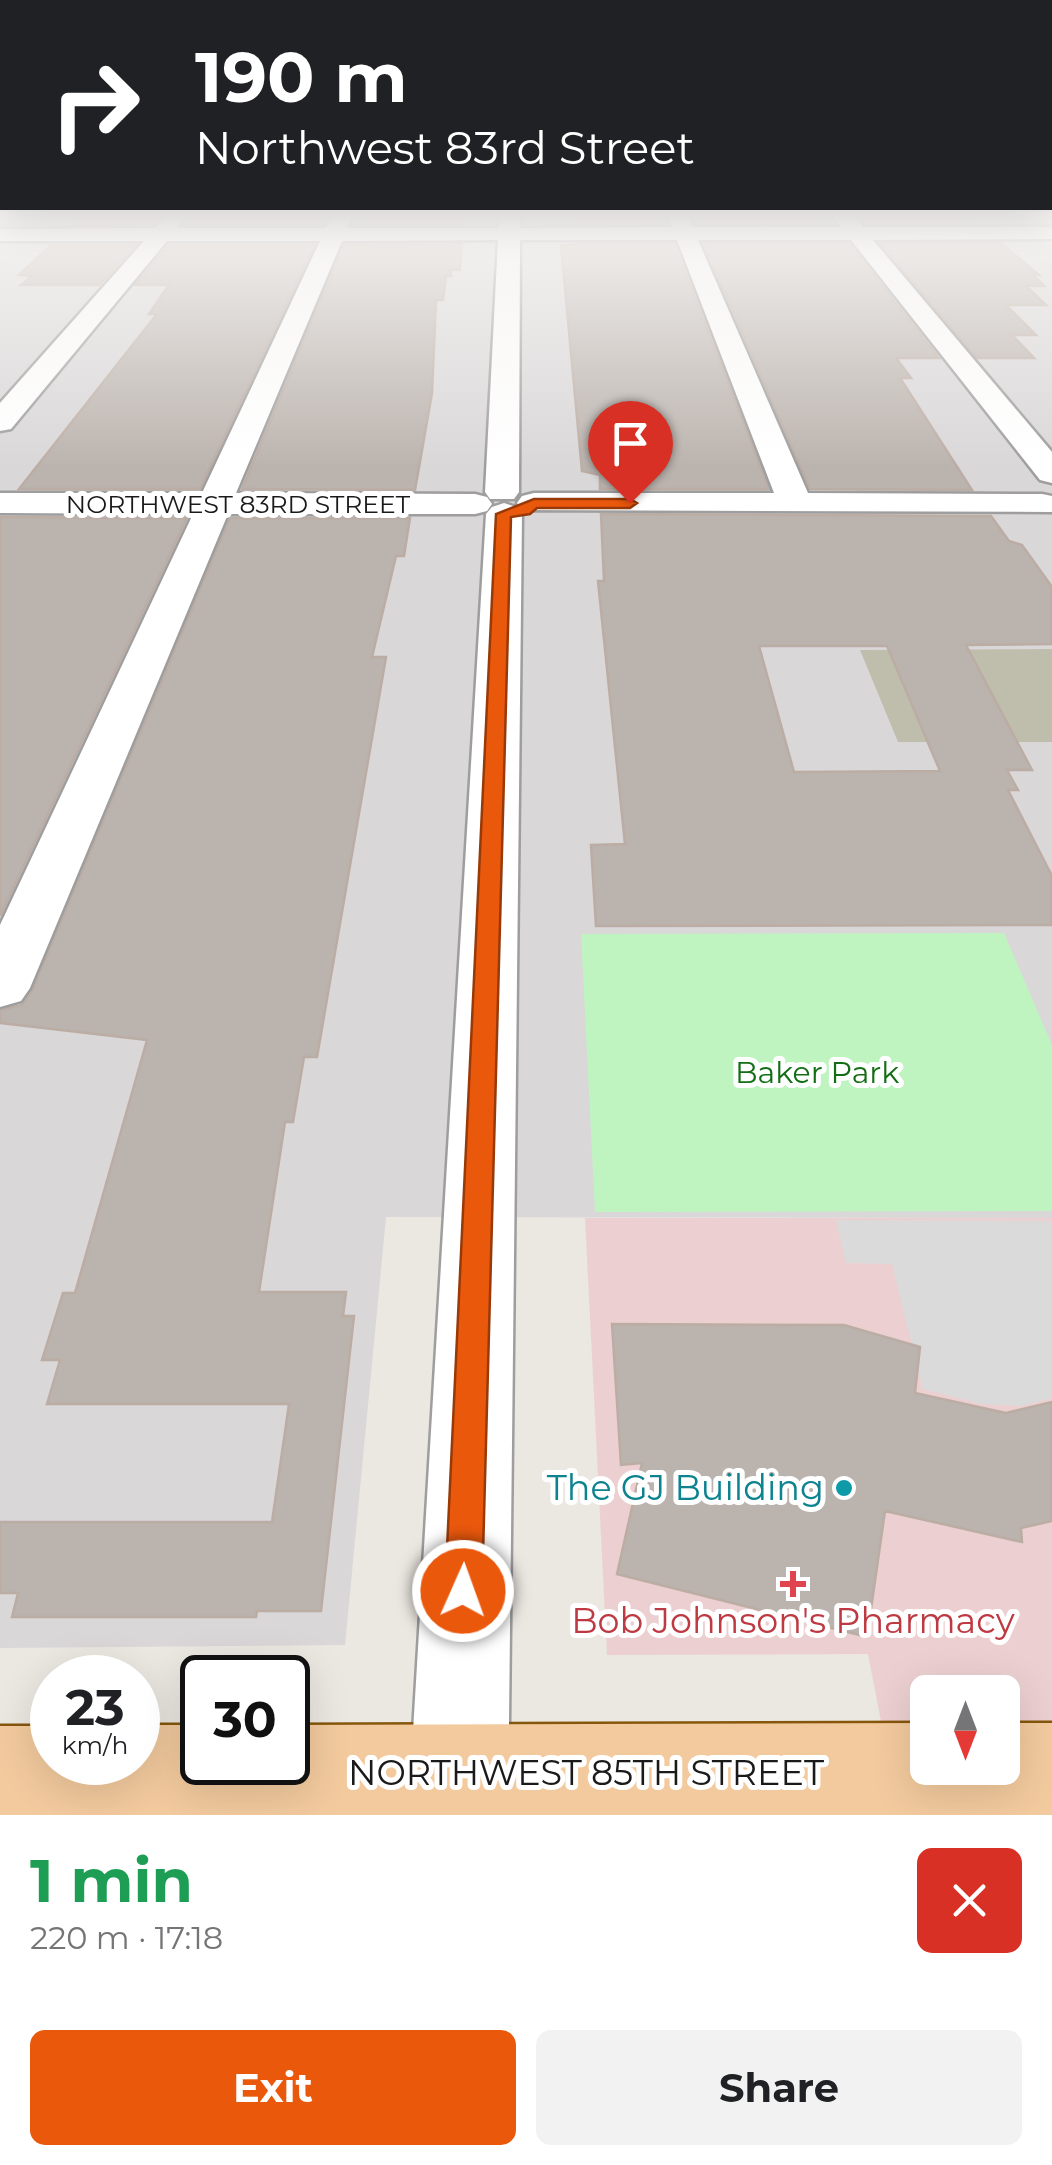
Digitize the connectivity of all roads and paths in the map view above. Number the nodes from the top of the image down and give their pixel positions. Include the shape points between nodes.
1 (104, 299) edge
2 (306, 299) edge
3 (508, 299) edge
4 (711, 299) edge
5 (904, 299) edge
6 (0, 422) edge
7 (1050, 495) edge
8 (504, 503) junction
9 (0, 504) edge
10 (214, 504) junction
11 (795, 504) junction
12 (0, 988) edge
13 (1052, 1772) edge
14 (0, 1775) edge
15 (458, 1794) edge

1 - 6 street
2 - 10 street
3 - 8 street
4 - 11 street
5 - 7 street
7 - 11 street, NORTHWEST 83RD STREET
8 - 10 street, NORTHWEST 83RD STREET
8 - 11 street, NORTHWEST 83RD STREET
8 - 15 street
9 - 10 street, NORTHWEST 83RD STREET
10 - 12 street
13 - 15 main road, NORTHWEST 85TH STREET
14 - 15 main road, NORTHWEST 85TH STREET

